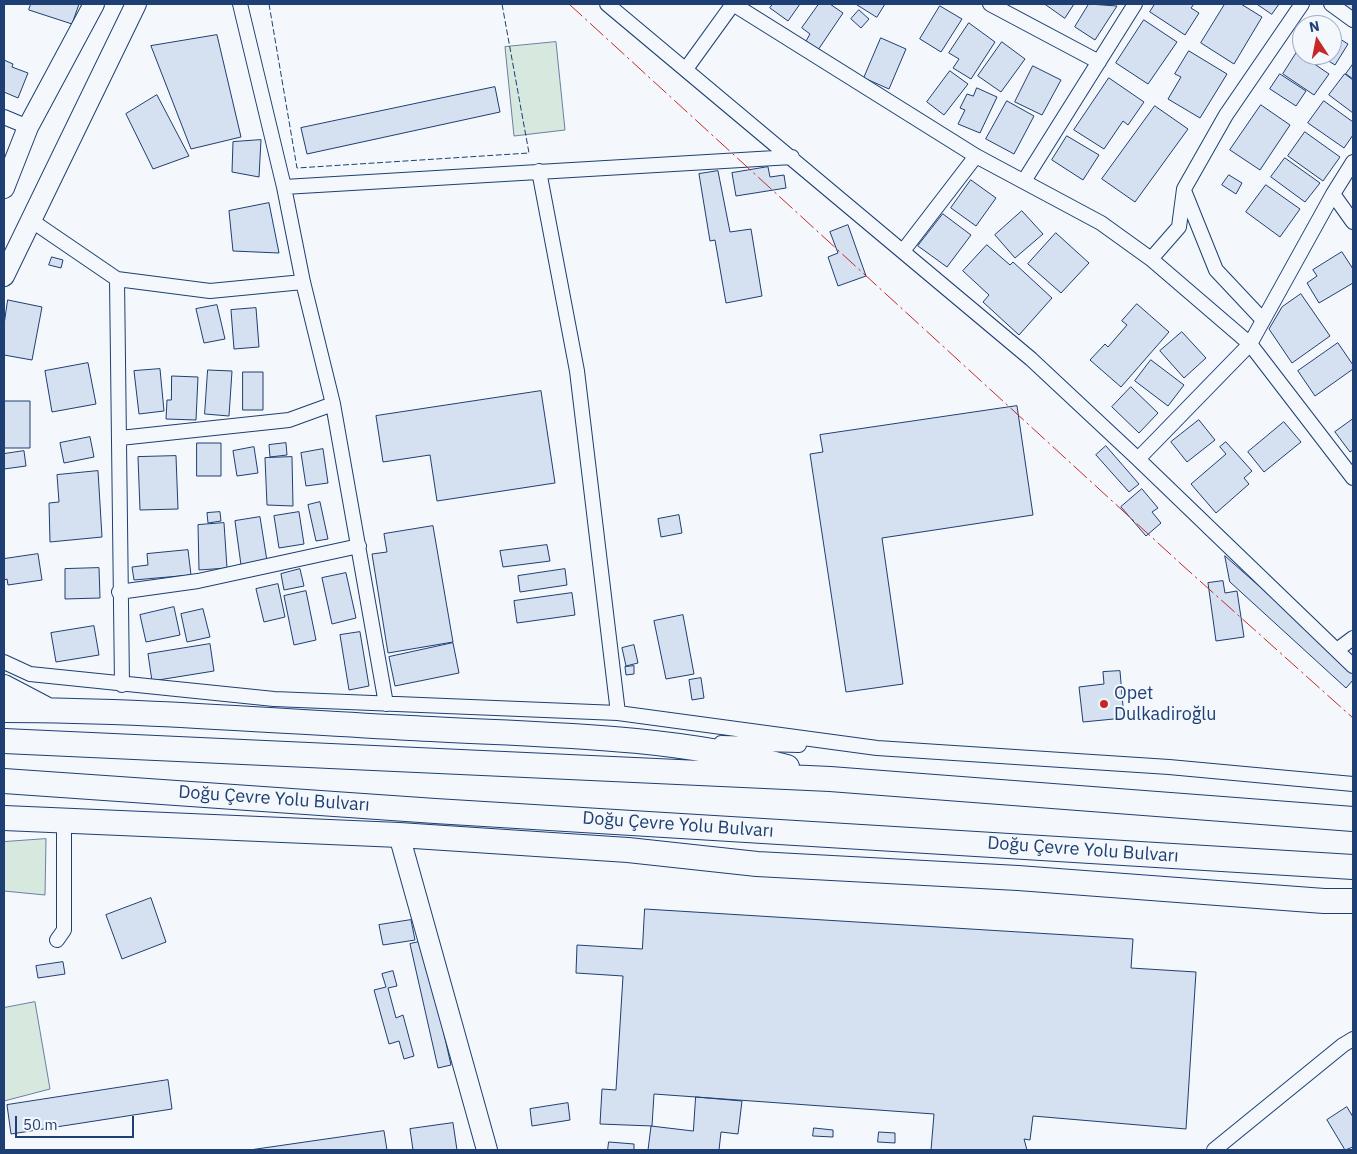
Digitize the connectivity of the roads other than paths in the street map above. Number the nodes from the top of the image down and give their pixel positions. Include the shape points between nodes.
1 (94, 4) edge
2 (136, 4) edge
3 (240, 4) edge
4 (607, 4) edge
5 (733, 4) edge
6 (990, 4) edge
7 (1135, 4) edge
8 (1302, 4) edge
9 (1331, 4) edge
10 (1353, 20) edge
11 (1099, 62) junction
12 (686, 69) junction
13 (4, 117) edge
14 (28, 127) junction
15 (976, 156) junction
16 (792, 157) junction
17 (1353, 162) edge
18 (539, 171) junction
19 (1024, 181) junction
20 (284, 187) junction
21 (4, 188) edge
22 (1184, 189) junction
23 (1333, 194) junction
24 (32, 221) junction
25 (1353, 222) edge
26 (904, 252) junction
27 (1151, 259) junction
28 (4, 276) edge
29 (117, 279) junction
30 (303, 282) junction
31 (1263, 320) junction
32 (1250, 344) junction
33 (333, 404) junction
34 (120, 438) junction
35 (1138, 459) junction
36 (1353, 478) edge
37 (359, 546) junction
38 (119, 592) junction
39 (1353, 638) edge
40 (1337, 650) junction
41 (4, 662) edge
42 (1353, 666) edge
43 (122, 685) junction
44 (4, 687) edge
45 (386, 704) junction
46 (4, 710) edge
47 (48, 710) junction
48 (618, 713) junction
49 (4, 741) edge
50 (650, 741) junction
51 (877, 748) junction
52 (830, 779) junction
53 (4, 781) edge
54 (1353, 784) edge
55 (4, 818) edge
56 (1353, 819) edge
57 (64, 821) junction
58 (400, 835) junction
59 (1353, 867) edge
60 (1353, 901) edge
61 (57, 940) dead end
62 (1353, 1039) edge
63 (487, 1150) edge
64 (1214, 1150) edge

1 - 14 main road
2 - 24 main road
3 - 20 street
4 - 12 street
5 - 12 street
5 - 15 street
6 - 11 street
7 - 11 street
8 - 22 street via 1226,115
9 - 10 street
11 - 19 street
12 - 16 street
13 - 14 street
14 - 21 main road
15 - 19 street
15 - 26 street
16 - 18 street
16 - 26 street
17 - 23 street
18 - 20 street
18 - 48 street via 576,371
19 - 27 street via 1101,223
20 - 30 street
22 - 27 street via 1179,228
22 - 31 street via 1216,270
23 - 25 street
23 - 31 street
24 - 28 main road
24 - 29 street
26 - 35 street via 1031,359
27 - 32 street
29 - 30 street via 210,291
29 - 34 street
30 - 33 street
31 - 32 street
32 - 35 street
32 - 36 street
33 - 34 street via 289,420
33 - 37 street
34 - 38 street
35 - 40 street
37 - 38 street via 198,581
37 - 45 street
38 - 43 street
39 - 40 street
40 - 42 street
41 - 43 street via 30,674
43 - 45 street via 274,700
44 - 47 highway
45 - 48 street
46 - 47 highway
47 - 50 highway
48 - 51 street
49 - 52 highway
50 - 51 street
50 - 52 highway via 746,756
51 - 54 street via 1170,767
52 - 56 highway
53 - 59 highway, Doğu Çevre Yolu Bulvarı
55 - 57 highway
57 - 58 highway
57 - 61 street via 64,930
58 - 60 highway via 628,850 757,864
58 - 63 main road
62 - 64 street

